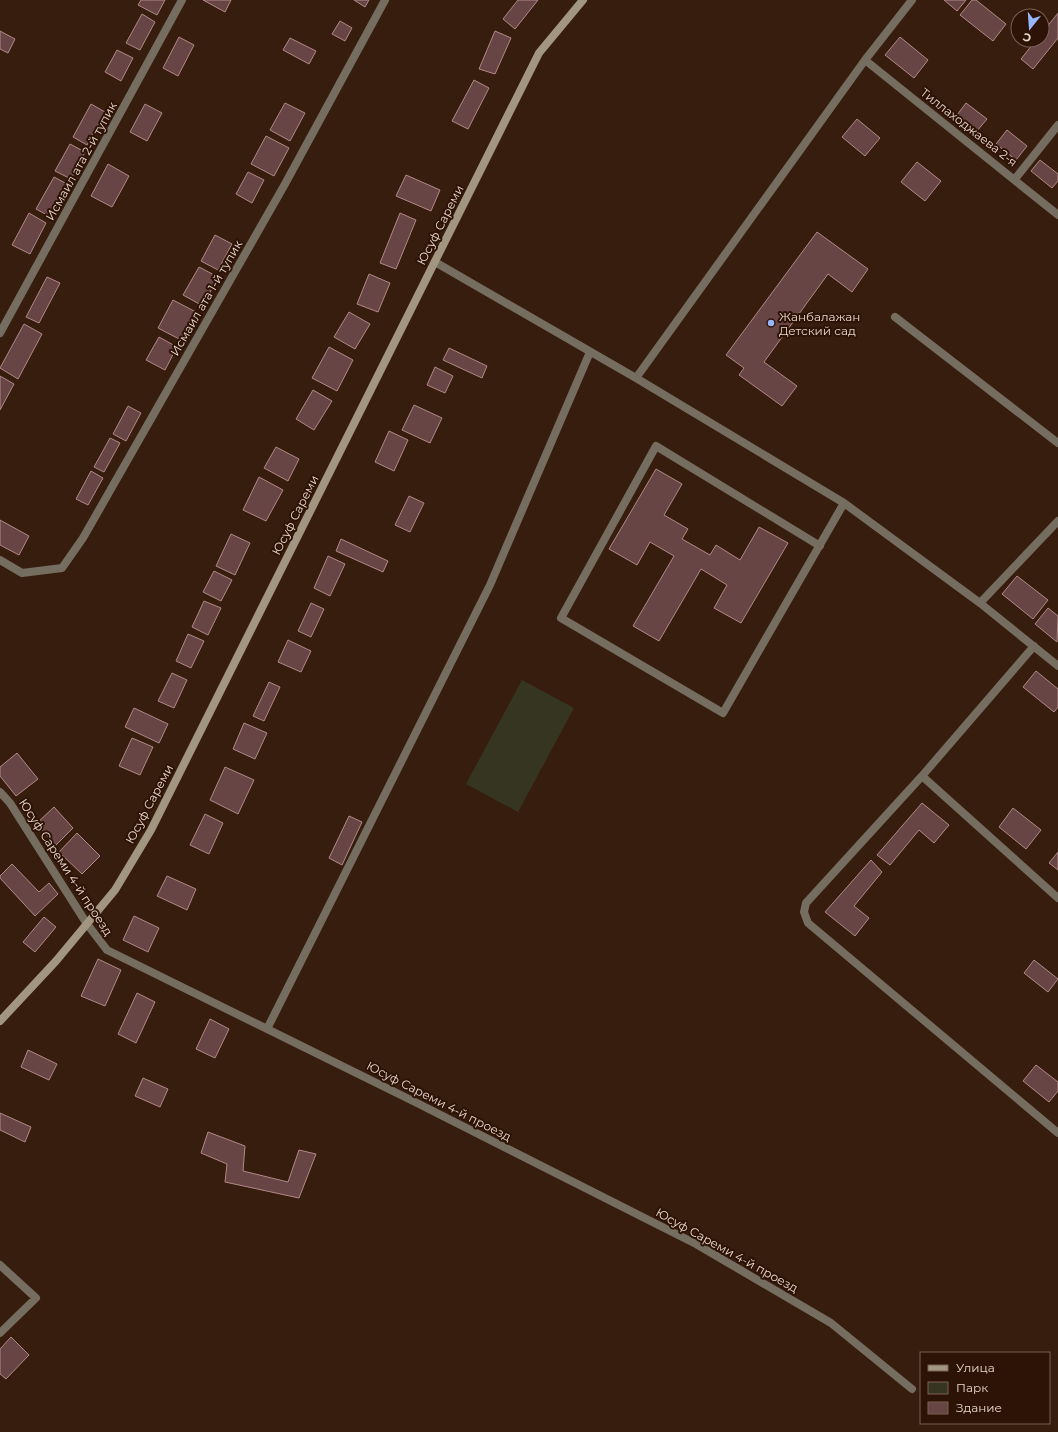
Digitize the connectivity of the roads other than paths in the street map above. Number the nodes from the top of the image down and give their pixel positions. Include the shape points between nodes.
1 (182, 0) edge
2 (385, 0) edge
3 (583, 0) edge
4 (912, 0) edge
5 (865, 60) junction
6 (1058, 125) edge
7 (1015, 178) junction
8 (1058, 214) edge
9 (435, 262) junction
10 (895, 317) dead end
11 (0, 333) edge
12 (590, 352) junction
13 (636, 378) junction
14 (1058, 443) edge
15 (844, 504) junction
16 (1058, 521) edge
17 (820, 546) junction
18 (0, 560) edge
19 (980, 603) junction
20 (1034, 646) junction
21 (1058, 666) edge
22 (922, 776) junction
23 (0, 792) edge
24 (1058, 898) edge
25 (87, 924) junction
26 (0, 1022) edge
27 (267, 1029) junction
28 (1058, 1133) edge
29 (0, 1265) edge
30 (0, 1334) edge
31 (912, 1389) dead end

1 - 11 street, Исмаил ата 2-й тупик
2 - 18 street, Исмаил ата 1-й тупик via 285,184 83,538 62,568 22,573
3 - 9 main road, Юсуф Сареми via 539,53
4 - 5 street
5 - 7 street, Тиллаходжаева 2-я
5 - 13 street
6 - 7 street
7 - 8 street, Тиллаходжаева 2-я
9 - 12 street
9 - 25 main road, Юсуф Сареми via 151,830 115,890
10 - 14 street
12 - 13 street
12 - 27 street via 490,585
13 - 15 street
15 - 17 street
15 - 19 street
16 - 19 street
17 - 17 street via 723,713 561,618 656,446
19 - 20 street
20 - 21 street
20 - 22 street
22 - 24 street
22 - 28 street via 806,903 804,912 808,923
23 - 25 street, Юсуф Сареми 4-й проезд via 10,802
25 - 26 main road, Юсуф Сареми
25 - 27 street, Юсуф Сареми 4-й проезд via 107,950
27 - 31 street, Юсуф Сареми 4-й проезд via 696,1244 831,1323
29 - 30 street via 36,1298

